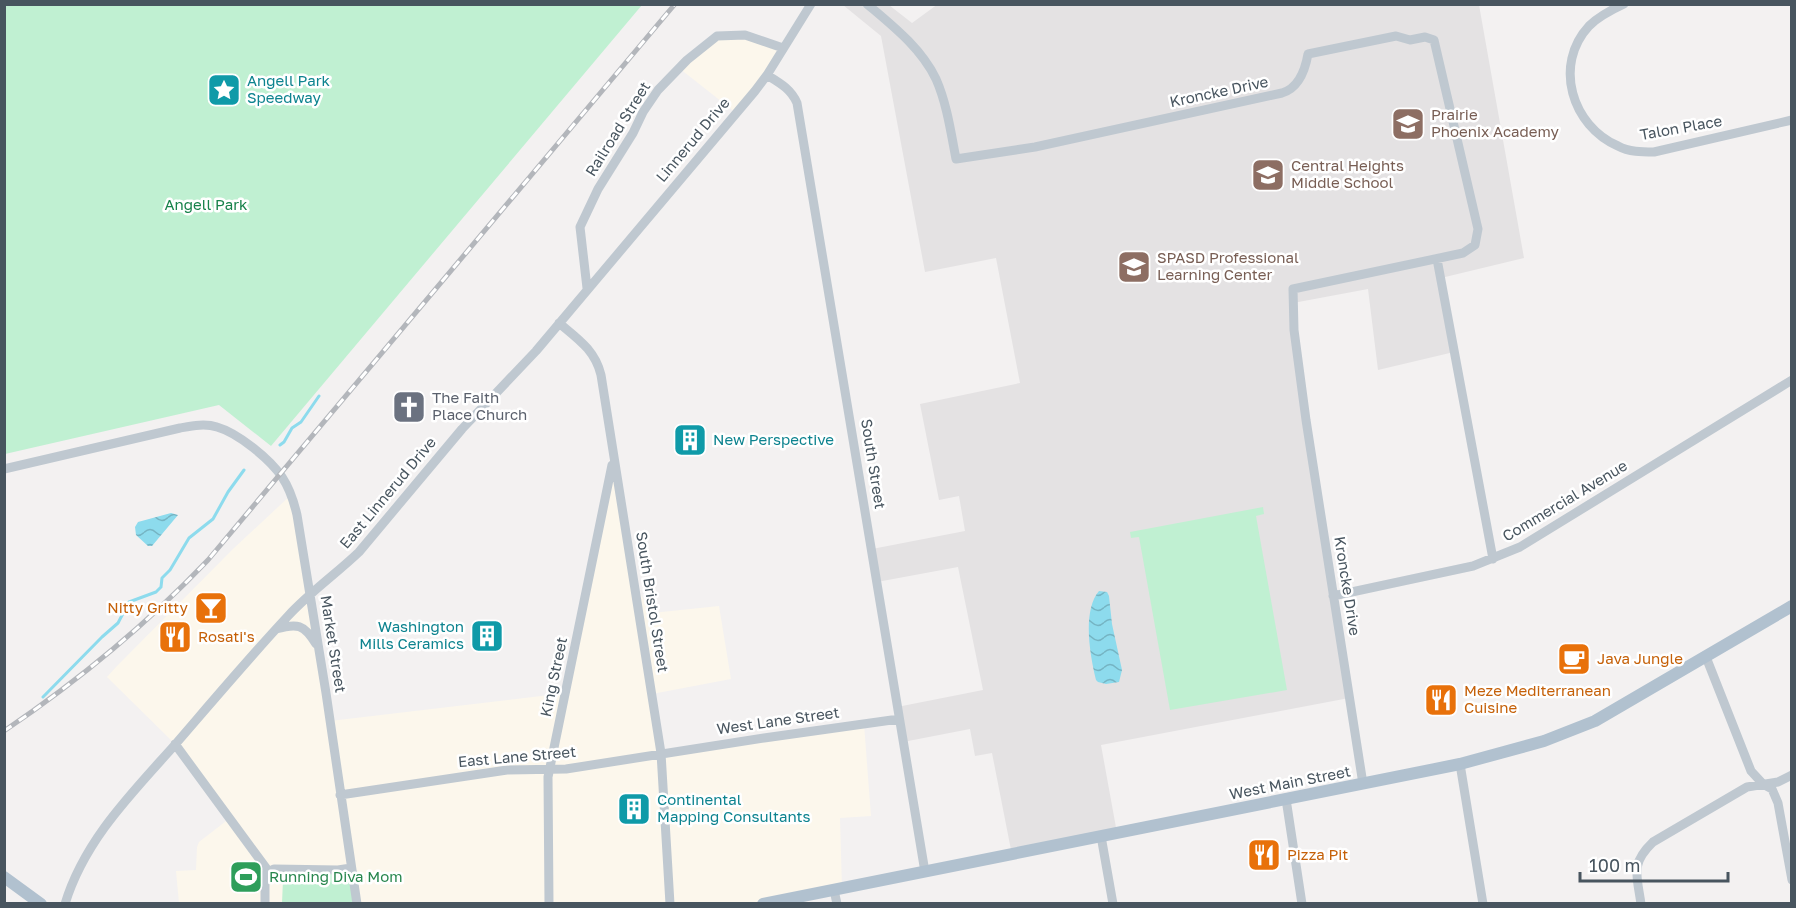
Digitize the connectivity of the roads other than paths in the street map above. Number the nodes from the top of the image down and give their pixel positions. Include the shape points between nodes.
1 (811, 4) edge
2 (867, 4) edge
3 (1624, 4) edge
4 (783, 48) junction
5 (767, 75) junction
6 (1791, 120) edge
7 (1437, 259) junction
8 (587, 288) junction
9 (559, 323) junction
10 (1791, 380) edge
11 (614, 460) junction
12 (4, 470) edge
13 (1493, 559) junction
14 (310, 594) junction
15 (1334, 596) junction
16 (1791, 606) edge
17 (276, 630) junction
18 (319, 650) junction
19 (1706, 657) junction
20 (900, 719) junction
21 (175, 744) junction
22 (661, 753) junction
23 (1460, 764) junction
24 (549, 770) junction
25 (1791, 775) edge
26 (1363, 784) junction
27 (1763, 784) junction
28 (340, 795) junction
29 (1286, 800) junction
30 (1101, 836) junction
31 (351, 868) junction
32 (925, 872) junction
33 (267, 874) junction
34 (4, 877) edge
35 (1791, 879) edge
36 (834, 890) junction
37 (41, 903) edge
38 (65, 903) edge
39 (265, 903) edge
40 (357, 903) edge
41 (549, 903) edge
42 (670, 903) edge
43 (763, 903) edge
44 (837, 903) edge
45 (1113, 903) edge
46 (1302, 903) edge
47 (1483, 903) edge
48 (1641, 903) edge

1 - 4 street, Linnerud Drive
2 - 7 street, Kroncke Drive via 907,39 935,78 956,159 1035,147 1282,93 1297,83 1308,54 1396,36 1434,39 1478,229 1475,245 1463,253
3 - 6 street, Talon Place via 1588,27 1577,44 1571,67 1575,104 1600,135 1618,147 1654,152
4 - 5 street, Linnerud Drive
4 - 8 street, Railroad Street via 745,35 717,36 658,90 598,189 580,227
5 - 8 street, Linnerud Drive
5 - 20 street, South Street via 793,93 797,103
7 - 13 street
7 - 15 street, Kroncke Drive via 1293,289 1294,330
8 - 9 street, East Linnerud Drive
9 - 11 street, South Bristol Street via 587,346 599,364
9 - 14 street, East Linnerud Drive via 462,429 359,552
10 - 13 street, Commercial Avenue via 1538,537
11 - 22 street, South Bristol Street
11 - 24 street, King Street
12 - 14 street, Market Street via 180,428 216,426 260,454 287,484 296,508
13 - 15 street, Commercial Avenue
14 - 17 street, East Linnerud Drive
14 - 18 street, Market Street
15 - 26 street, Kroncke Drive
16 - 19 main road, West Main Street
17 - 18 street via 291,625 306,629
17 - 21 street, East Linnerud Drive
18 - 28 street, Market Street
19 - 23 main road, West Main Street via 1577,729
19 - 27 street via 1751,771
20 - 22 street, West Lane Street
20 - 32 street, South Street
21 - 33 street
21 - 38 street, East Linnerud Drive via 121,805 87,852
22 - 24 street, East Lane Street
22 - 42 street, South Bristol Street
23 - 26 main road, West Main Street
23 - 47 street
24 - 28 street, East Lane Street via 499,771
24 - 41 street, King Street
25 - 27 street
26 - 29 main road, West Main Street
27 - 35 street via 1772,789 1778,803
27 - 48 street via 1747,787 1653,842 1637,863
28 - 31 street, Market Street
29 - 30 main road, West Main Street
29 - 46 street
30 - 32 main road, West Main Street
30 - 45 street
31 - 33 street via 274,869
31 - 40 street, Market Street
32 - 36 main road, West Main Street
33 - 39 street
34 - 37 main road
36 - 43 main road, West Main Street
36 - 44 street

